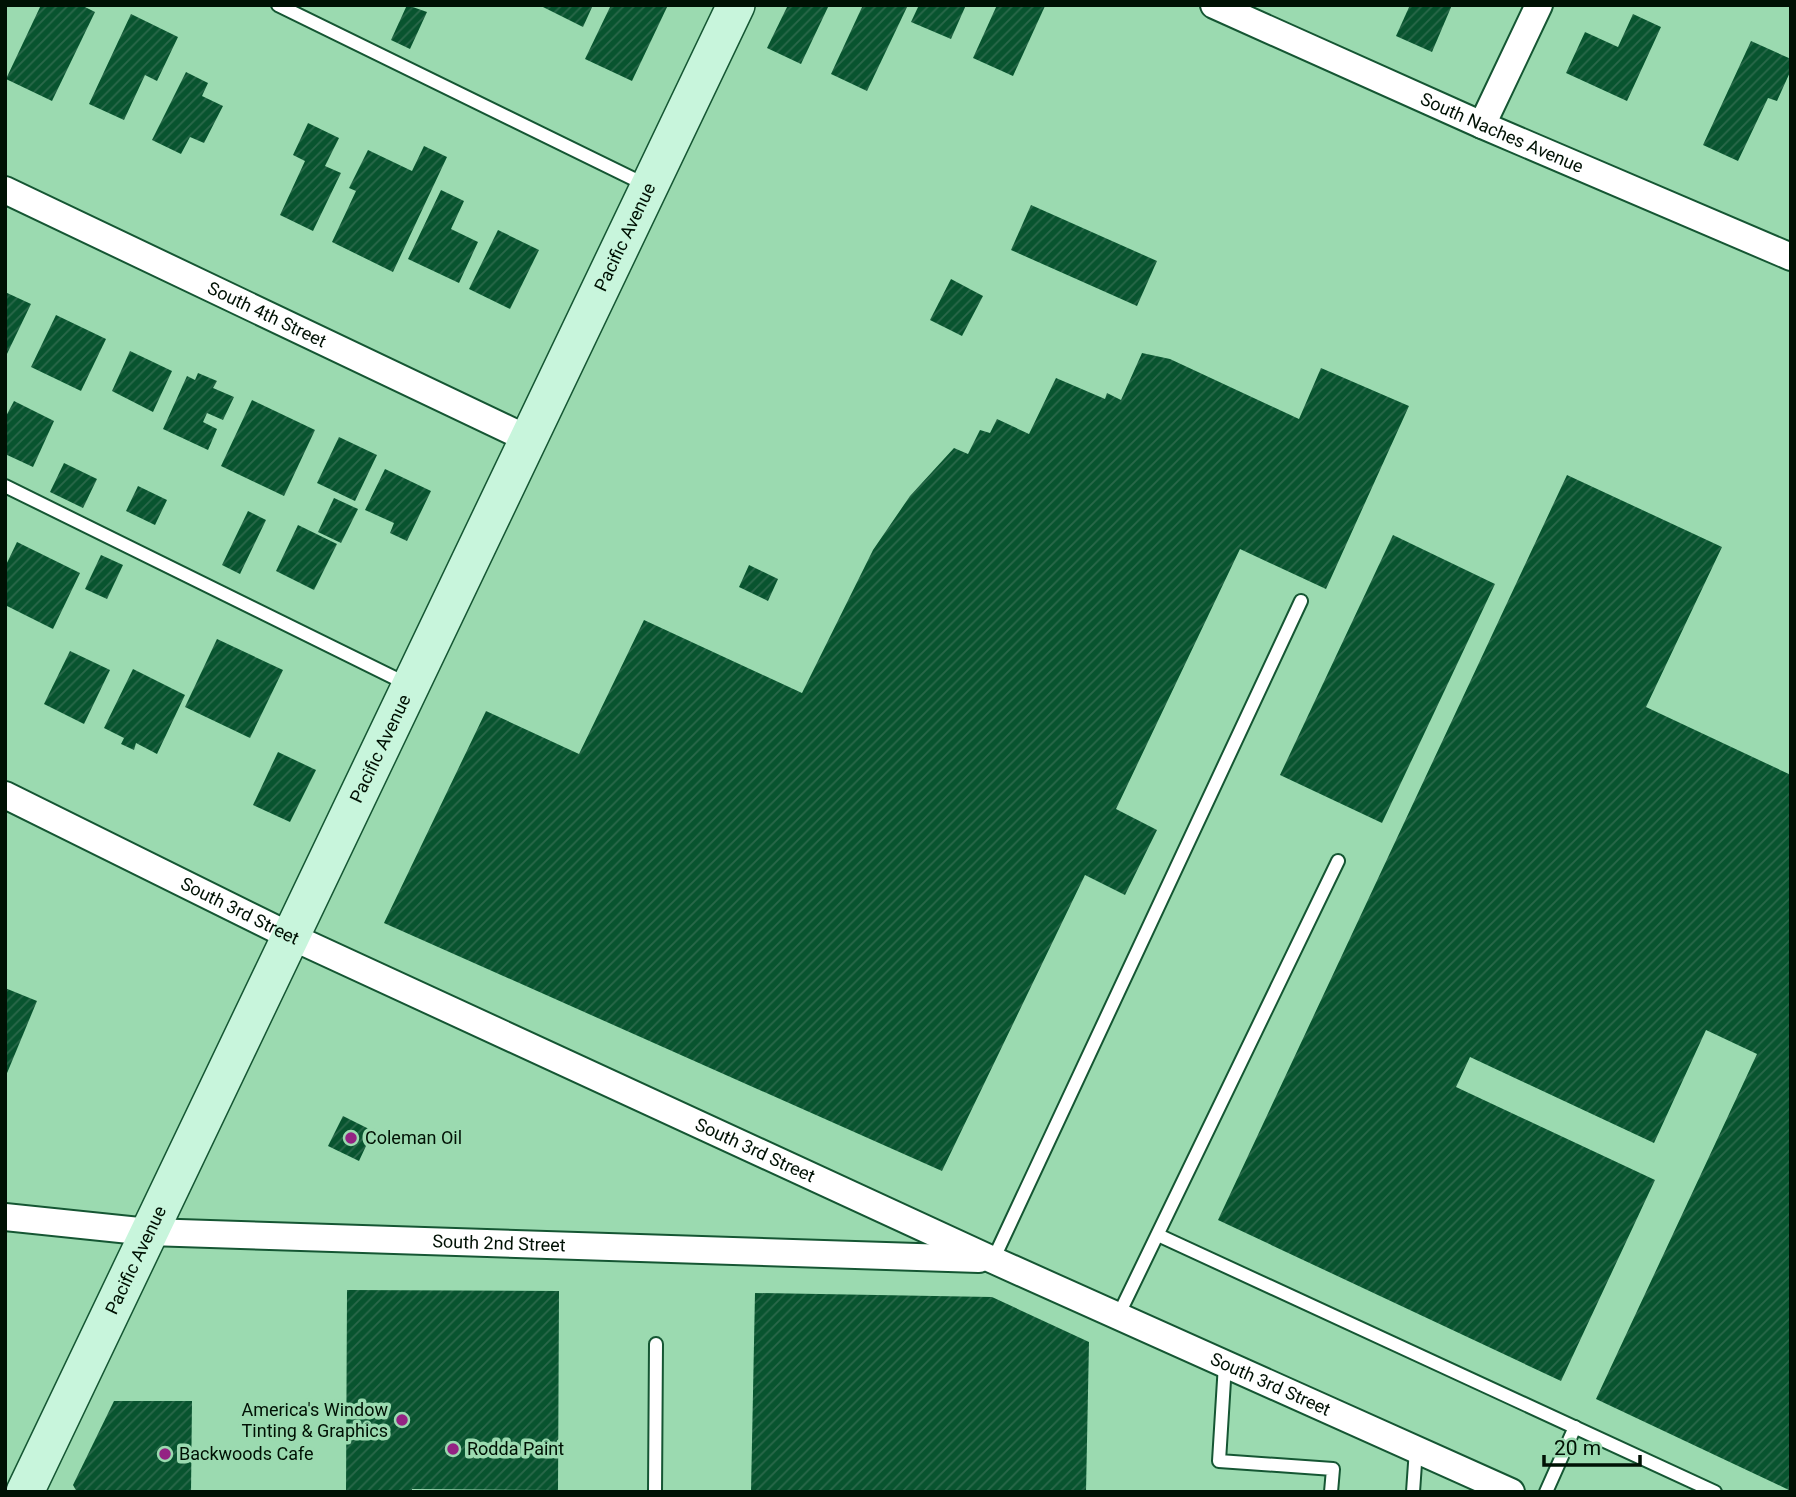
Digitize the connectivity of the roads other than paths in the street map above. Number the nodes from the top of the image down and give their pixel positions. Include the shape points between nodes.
1 (278, 5) edge
2 (736, 5) edge
3 (1213, 5) edge
4 (1539, 5) edge
5 (1482, 125) junction
6 (649, 186) junction
7 (5, 190) edge
8 (1791, 257) edge
9 (528, 439) junction
10 (5, 486) edge
11 (1301, 601) dead end
12 (411, 685) junction
13 (5, 795) edge
14 (1338, 861) dead end
15 (290, 936) junction
16 (5, 1217) edge
17 (149, 1232) junction
18 (1158, 1235) junction
19 (993, 1260) junction
20 (1118, 1316) junction
21 (656, 1344) dead end
22 (1226, 1364) junction
23 (1575, 1427) junction
24 (1416, 1449) junction
25 (25, 1492) edge
26 (655, 1492) edge
27 (1331, 1492) edge
28 (1413, 1492) edge
29 (1511, 1492) edge
30 (1546, 1492) edge
31 (1715, 1492) edge

1 - 6 lane
2 - 6 street, Pacific Avenue
3 - 5 street, South Naches Avenue
4 - 5 street
5 - 8 street, South Naches Avenue
6 - 9 street, Pacific Avenue
7 - 9 street, South 4th Street
9 - 12 street, Pacific Avenue
10 - 12 lane
11 - 19 lane
12 - 15 street, Pacific Avenue
13 - 15 street, South 3rd Street
14 - 18 lane
15 - 17 street, Pacific Avenue
15 - 19 street, South 3rd Street
16 - 17 street, South 2nd Street
17 - 19 street, South 2nd Street
17 - 25 street, Pacific Avenue
18 - 20 lane
18 - 23 lane
19 - 20 street, South 3rd Street
20 - 22 street, South 3rd Street
21 - 26 lane
22 - 24 street, South 3rd Street
22 - 27 lane via 1219,1461 1333,1469
23 - 30 lane
23 - 31 lane
24 - 28 lane
24 - 29 street, South 3rd Street

